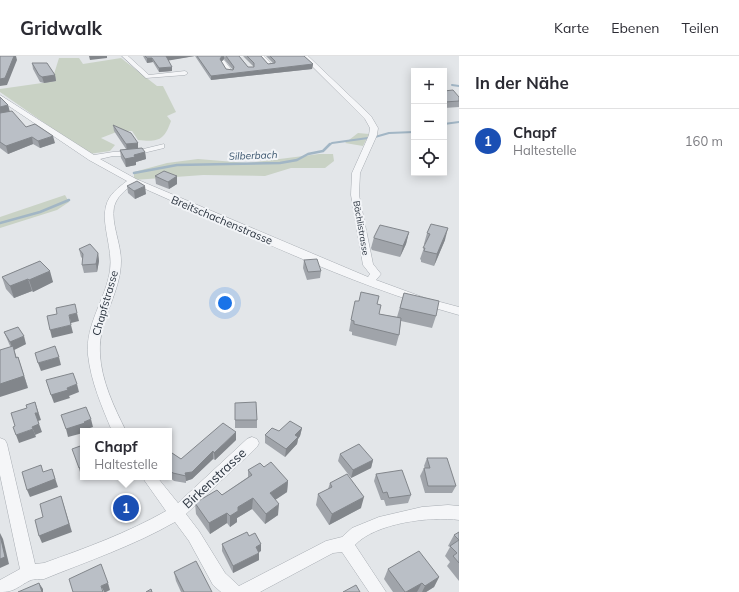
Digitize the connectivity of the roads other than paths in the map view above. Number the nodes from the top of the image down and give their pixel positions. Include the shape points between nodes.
1 (124, 56) edge
2 (262, 56) edge
3 (305, 56) edge
4 (224, 62) edge
5 (271, 66) edge
6 (230, 72) edge
7 (185, 73) dead end
8 (0, 97) edge
9 (23, 112) junction
10 (15, 115) edge
11 (161, 146) dead end
12 (92, 158) junction
13 (133, 181) junction
14 (369, 282) junction
15 (459, 311) edge
16 (118, 428) edge
17 (252, 443) dead end
18 (0, 444) edge
19 (151, 480) edge
20 (177, 513) junction
21 (459, 513) edge
22 (346, 544) junction
23 (29, 572) junction
24 (0, 588) edge
25 (232, 592) edge
26 (244, 592) edge
27 (378, 592) edge

1 - 7 street via 152,78
2 - 5 street
3 - 14 street, Bächlistrasse via 368,118 374,128 356,173 355,195 368,265 376,274
4 - 6 street
8 - 9 street, Breitschachenstrasse
9 - 10 street
9 - 12 street, Breitschachenstrasse
11 - 12 street via 131,154
12 - 13 street, Breitschachenstrasse
13 - 14 street, Breitschachenstrasse via 214,218
13 - 16 street, Chapfstrasse via 114,194 109,204 116,260 114,275 96,328 94,344 104,396
14 - 15 street, Breitschachenstrasse via 422,302
17 - 20 street, Birkenstrasse
18 - 23 street
19 - 20 street
20 - 23 street, Birkenstrasse via 116,544 44,570
20 - 25 street via 200,544 219,579
21 - 22 street via 402,517 355,534
22 - 26 street via 331,546
22 - 27 street
23 - 24 street

